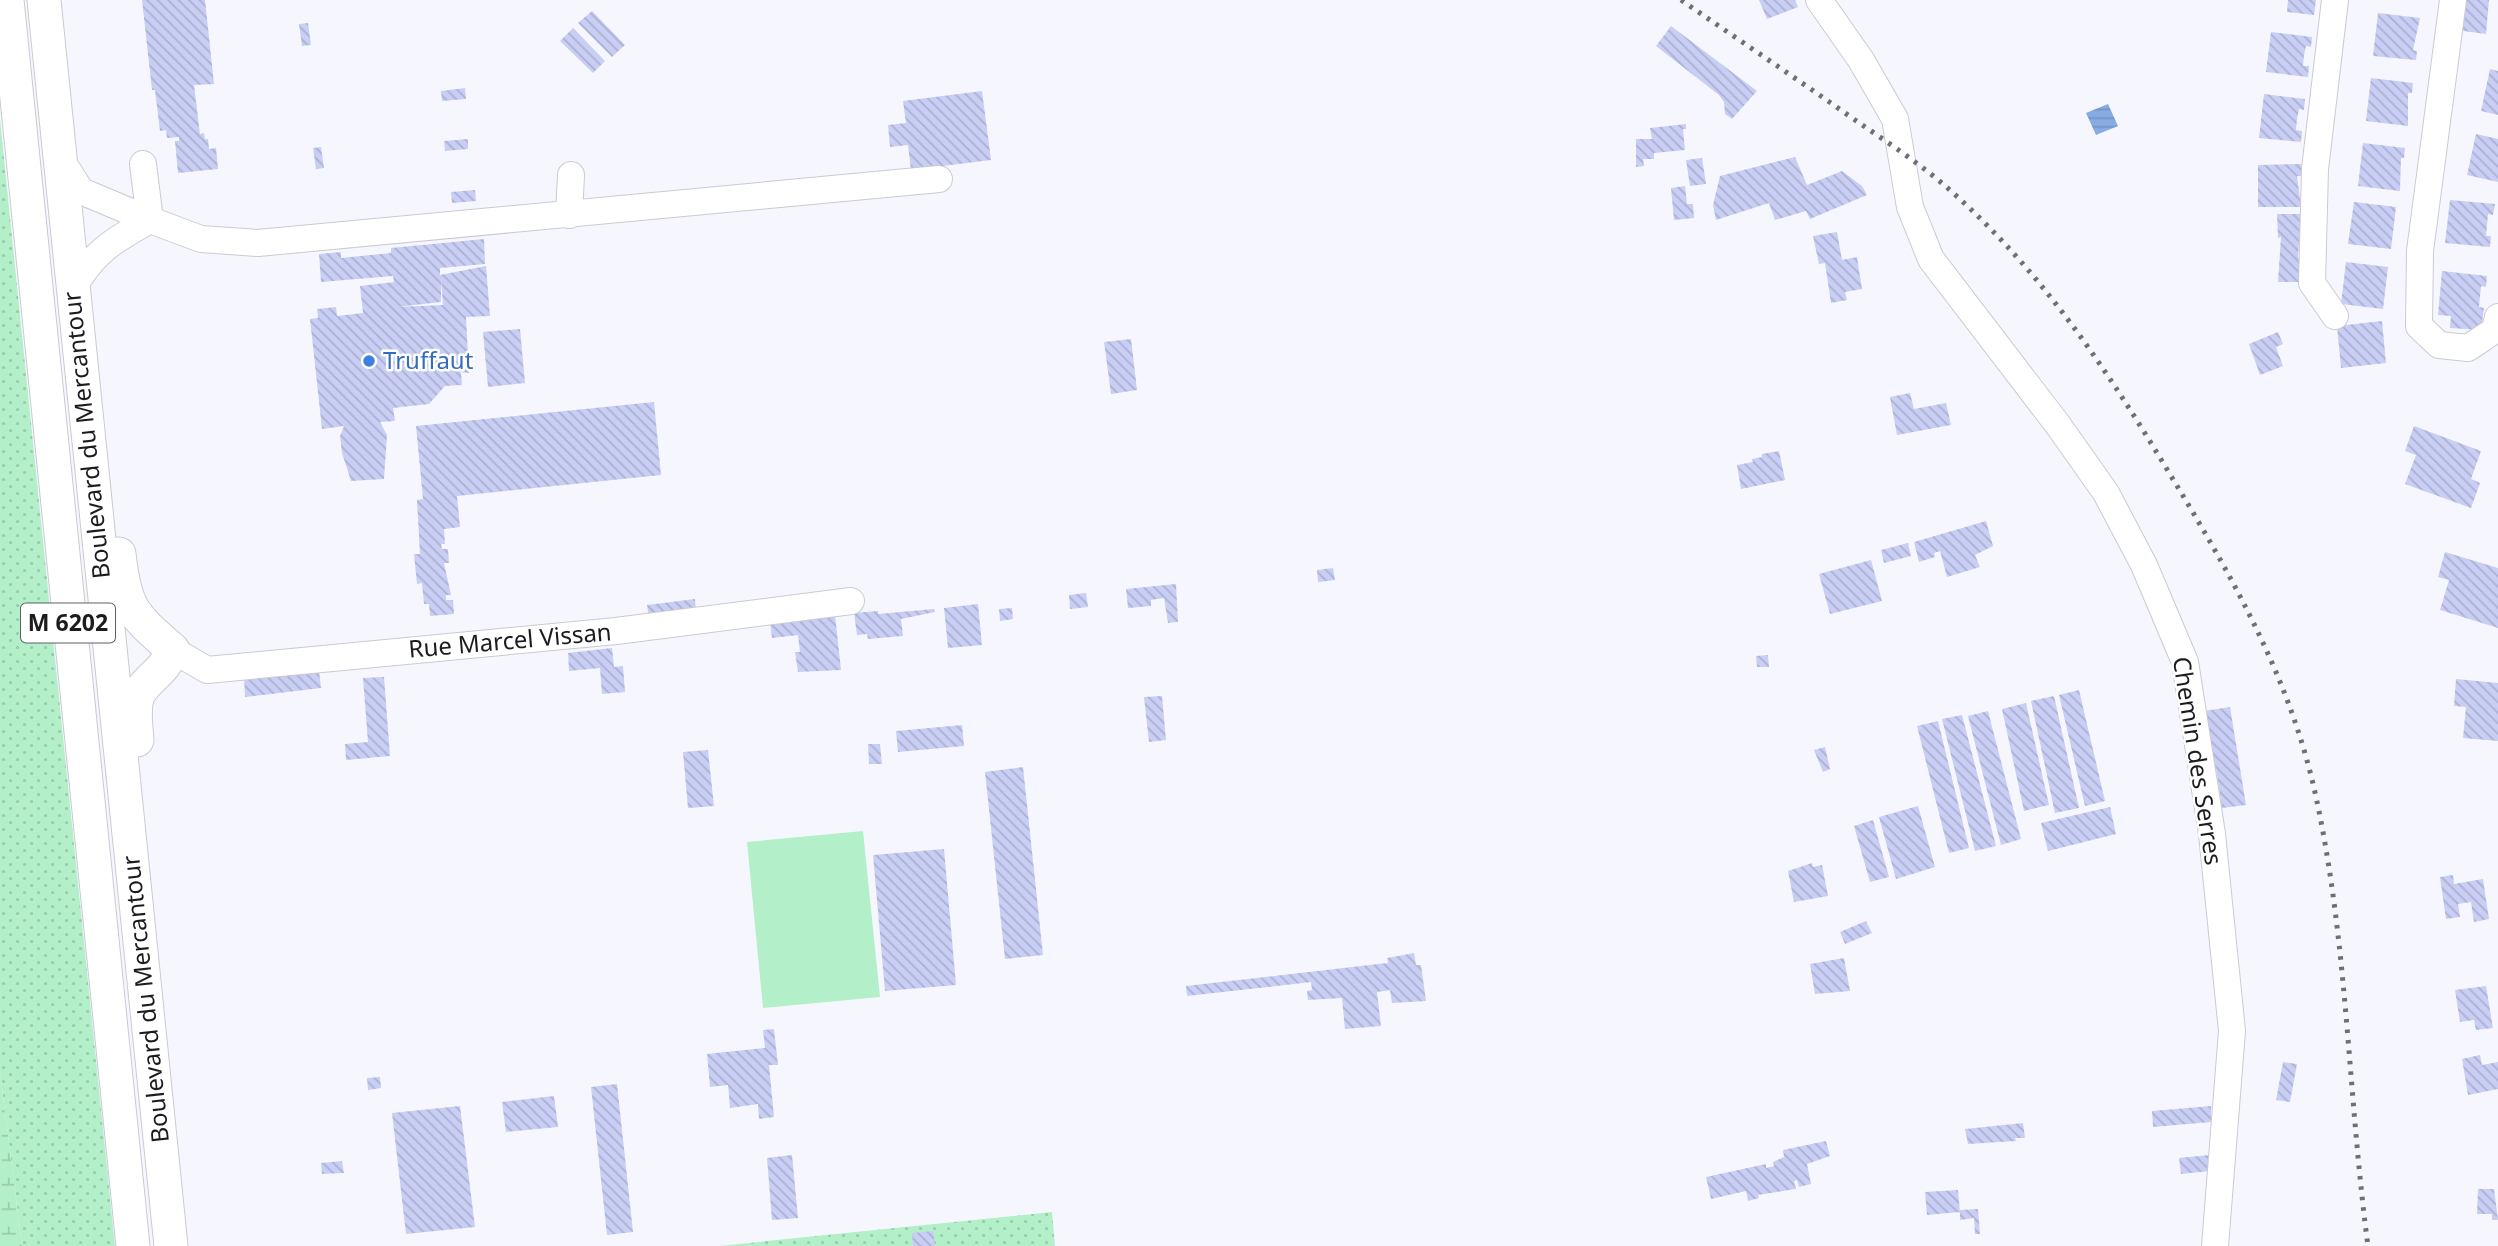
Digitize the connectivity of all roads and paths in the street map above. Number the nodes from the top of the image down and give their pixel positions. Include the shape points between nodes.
1 (7, 0) edge
2 (44, 0) edge
3 (1819, 0) edge
4 (2335, 0) edge
5 (2453, 0) edge
6 (59, 156) junction
7 (143, 164) dead end
8 (571, 175) dead end
9 (939, 179) dead end
10 (569, 215) junction
11 (150, 220) junction
12 (71, 292) junction
13 (2335, 316) dead end
14 (2498, 317) edge
15 (91, 480) junction
16 (850, 601) dead end
17 (173, 650) junction
18 (128, 811) junction
19 (133, 1246) edge
20 (171, 1246) edge
21 (2216, 1246) edge

1 - 19 main road, Boulevard du Mercantour / M 6202
2 - 6 main road, Boulevard du Mercantour / M 6202
3 - 21 street, Chemin des Serres via 1895,119 1910,207 1931,259 2106,493 2144,565 2185,662 2212,834 2232,1031
4 - 13 street via 2315,169 2312,283
5 - 14 street via 2420,251 2418,326 2439,345 2469,348 2495,330
6 - 11 street via 81,191
6 - 12 main road, Boulevard du Mercantour / M 6202
7 - 11 street
8 - 10 street
9 - 10 street
10 - 11 street via 258,243 201,239
11 - 12 street via 102,249 86,264
12 - 15 main road, Boulevard du Mercantour / M 6202
15 - 17 main road via 109,505 122,583 135,615
15 - 18 main road, Boulevard du Mercantour / M 6202
16 - 17 street, Rue Marcel Vissan via 616,631 207,670
17 - 18 main road via 166,668 139,692 135,714 139,766
18 - 20 main road, Boulevard du Mercantour / M 6202

